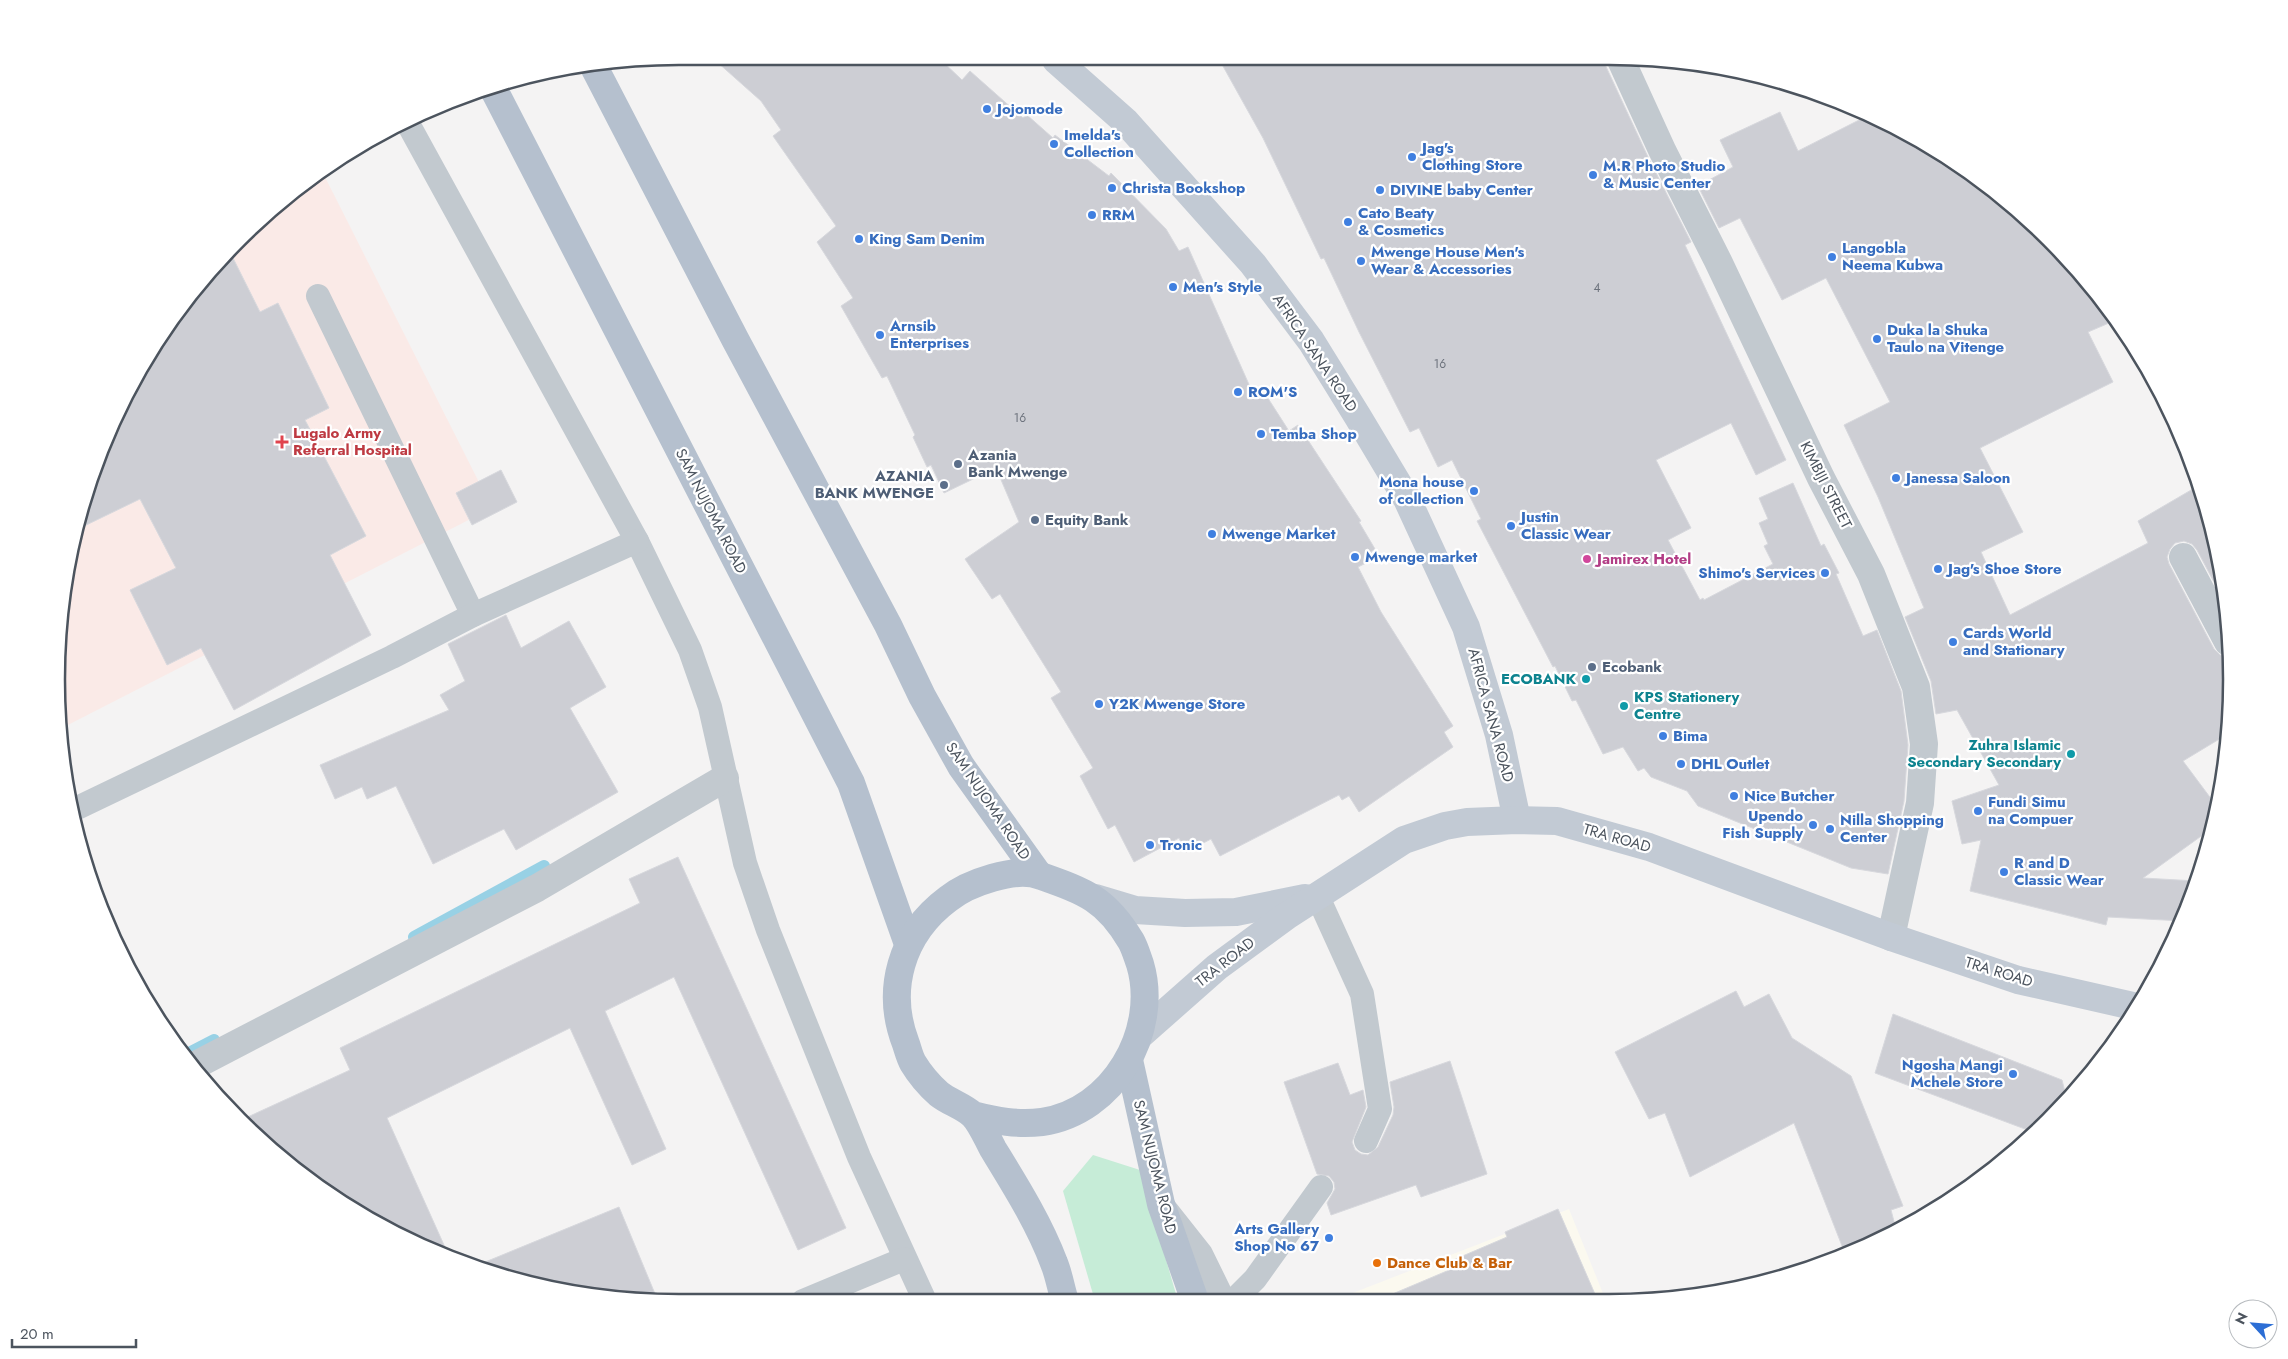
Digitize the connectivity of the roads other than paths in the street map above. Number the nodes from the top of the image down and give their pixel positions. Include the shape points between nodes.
1 (1062, 65) edge
2 (1623, 65) edge
3 (596, 71) edge
4 (496, 94) edge
5 (410, 127) edge
6 (318, 296) dead end
7 (636, 541) junction
8 (2183, 557) dead end
9 (473, 615) junction
10 (2221, 629) edge
11 (725, 778) junction
12 (79, 807) edge
13 (1517, 820) junction
14 (1038, 874) junction
15 (1317, 895) junction
16 (1095, 898) junction
17 (1891, 937) junction
18 (908, 944) junction
19 (2130, 1004) edge
20 (1140, 1035) junction
21 (1129, 1060) junction
22 (199, 1063) edge
23 (973, 1115) junction
24 (1366, 1141) dead end
25 (1321, 1187) dead end
26 (1161, 1204) junction
27 (904, 1258) junction
28 (819, 1294) edge
29 (922, 1294) edge
30 (1063, 1294) edge
31 (1193, 1294) edge
32 (1221, 1294) edge
33 (1239, 1294) edge

1 - 13 main road, AFRICA SANA ROAD via 1126,122 1253,264 1310,341 1408,499 1466,627 1499,735
2 - 17 street, KIMBIJI STREET via 1821,478 1871,574 1916,687 1924,744 1920,803
3 - 14 main road, SAM NUJOMA ROAD via 888,625 926,704 961,766
4 - 18 main road, SAM NUJOMA ROAD via 851,783
5 - 7 lane
6 - 9 lane
7 - 9 lane
7 - 11 lane via 690,650 710,707
8 - 10 street
9 - 12 lane
11 - 22 street via 537,888
11 - 27 lane via 745,863 768,930 859,1157
13 - 15 main road, TRA ROAD via 1467,822 1404,840
13 - 17 main road, TRA ROAD via 1558,821 1649,847
14 - 16 main road
14 - 18 main road via 999,875 962,888 930,912
15 - 16 main road via 1236,912 1185,913 1135,910
15 - 20 main road, TRA ROAD via 1217,967
15 - 24 lane via 1362,994 1380,1109
16 - 20 main road via 1118,918 1134,945 1143,974 1145,1005
17 - 19 main road, TRA ROAD via 2018,980
18 - 23 main road via 896,984 898,1024 912,1062 938,1093
20 - 21 main road
21 - 23 main road via 1107,1089 1077,1110 1044,1122 1008,1123
21 - 26 main road, SAM NUJOMA ROAD
23 - 30 main road via 1021,1194 1054,1264
25 - 33 lane via 1255,1279
26 - 31 main road, SAM NUJOMA ROAD
26 - 32 lane via 1201,1254
27 - 28 lane
27 - 29 lane

